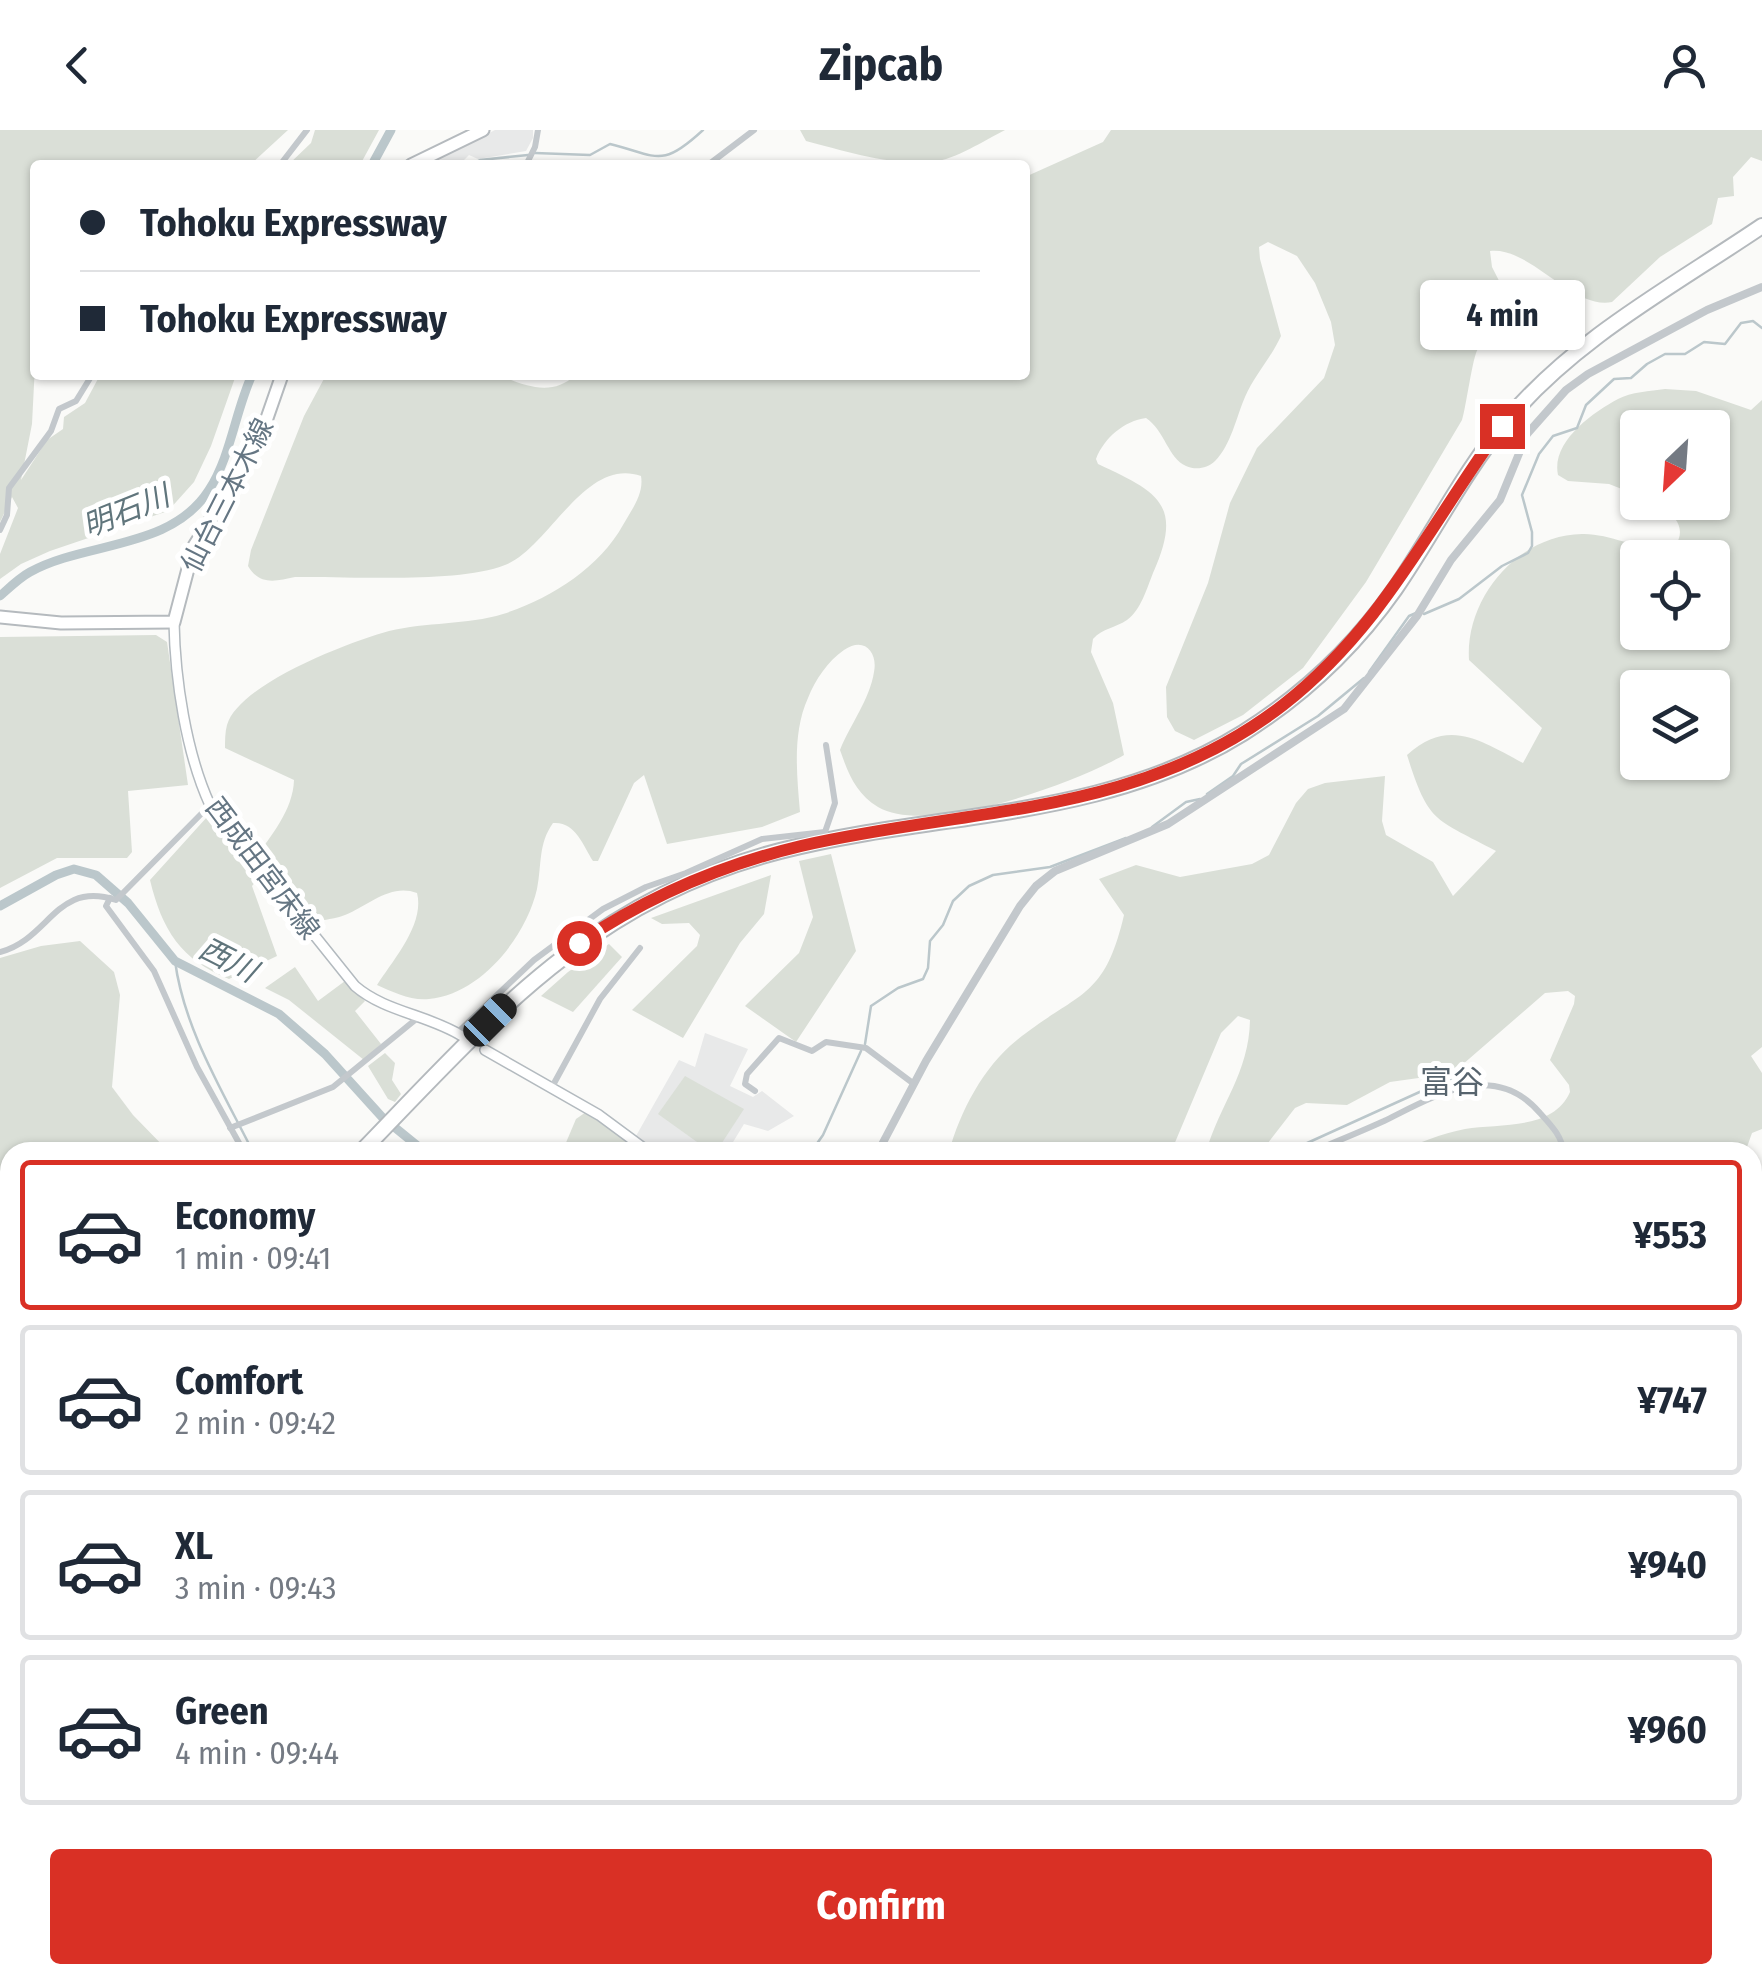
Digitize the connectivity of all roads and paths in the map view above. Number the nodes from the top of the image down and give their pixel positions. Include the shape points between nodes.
1 (307, 130) edge
2 (483, 130) edge
3 (538, 130) edge
4 (754, 130) edge
5 (530, 158) edge
6 (284, 160) edge
7 (421, 160) edge
8 (715, 160) edge
9 (1762, 216) edge
10 (1762, 226) edge
11 (1762, 236) edge
12 (1682, 278) junction
13 (1762, 287) edge
14 (89, 380) edge
15 (280, 380) edge
16 (0, 530) edge
17 (0, 617) edge
18 (174, 622) junction
19 (826, 745) dead end
20 (210, 805) junction
21 (114, 898) junction
22 (640, 948) dead end
23 (0, 952) edge
24 (420, 1016) junction
25 (460, 1034) joint
26 (485, 1050) dead end
27 (914, 1084) junction
28 (552, 1087) junction
29 (754, 1091) dead end
30 (402, 1116) junction
31 (230, 1128) junction
32 (384, 1135) junction
33 (238, 1142) edge
34 (375, 1142) edge
35 (379, 1142) edge
36 (636, 1142) edge
37 (883, 1142) edge
38 (1333, 1142) edge
39 (1561, 1142) edge

1 - 6 street
2 - 7 main road
3 - 5 street
4 - 8 street
9 - 12 highway
10 - 12 highway
11 - 30 highway via 1600,343 1544,393 1486,463 1375,630 1317,689 1260,732 1195,769 1114,799 801,855 682,894 568,962
12 - 30 highway via 1595,336 1537,387 1486,448 1368,624 1311,682 1256,724 1177,767 1111,791 814,843 680,886 562,956 505,1005
13 - 27 street via 1707,310 1566,390 1527,434 1500,500 1344,709 1168,824 1066,865 1036,886
14 - 16 street via 76,401 59,408 51,431 9,488
15 - 18 main road, 仙台三本木線 via 258,444 194,546
17 - 18 main road
18 - 20 main road, 西成田宮床線 via 176,671
19 - 25 street via 836,802 825,832 762,841 603,909 534,960
20 - 21 street
20 - 24 main road, 西成田宮床線 via 354,986
21 - 23 street via 73,898 34,935
21 - 31 street via 106,906 154,971
22 - 28 street via 585,1023
24 - 25 main road, 西成田宮床線
24 - 31 street via 333,1088
26 - 28 main road
27 - 29 street via 863,1047 826,1042 812,1051 779,1038 747,1074 745,1084
27 - 37 street
28 - 36 main road
30 - 32 highway
31 - 33 street
32 - 34 highway
32 - 35 highway
38 - 39 street via 1467,1086 1522,1094

